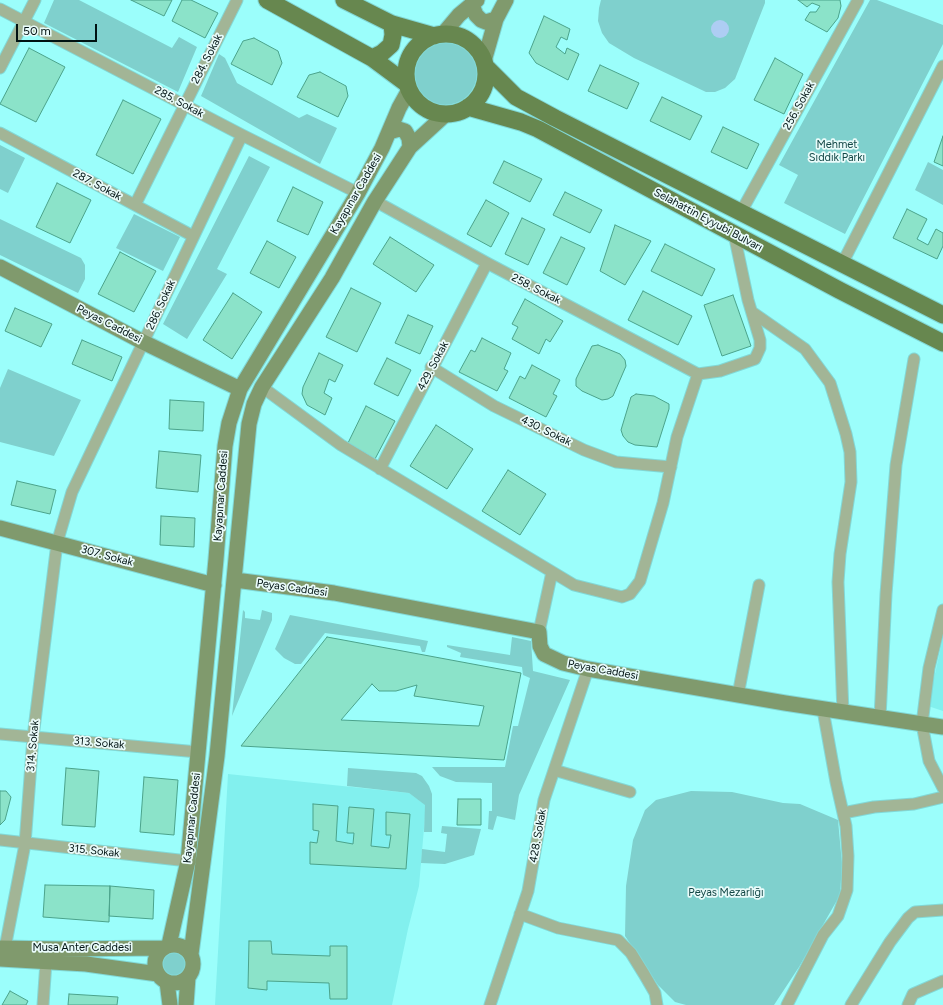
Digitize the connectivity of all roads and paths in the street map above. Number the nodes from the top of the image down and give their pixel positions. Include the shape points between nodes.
1 (35, 0) edge
2 (237, 0) edge
3 (267, 0) edge
4 (344, 0) edge
5 (506, 0) edge
6 (858, 0) edge
7 (475, 3) edge
8 (0, 9) edge
9 (496, 18) junction
10 (24, 22) junction
11 (392, 24) junction
12 (439, 35) junction
13 (372, 58) junction
14 (485, 64) junction
15 (943, 66) edge
16 (0, 68) edge
17 (408, 87) junction
18 (516, 97) junction
19 (184, 104) junction
20 (468, 107) junction
21 (446, 114) junction
22 (501, 116) junction
23 (389, 132) junction
24 (0, 133) edge
25 (242, 135) junction
26 (410, 148) junction
27 (358, 193) junction
28 (375, 201) junction
29 (135, 205) junction
30 (741, 212) junction
31 (734, 234) junction
32 (193, 236) junction
33 (487, 263) junction
34 (842, 264) junction
35 (0, 267) edge
36 (752, 312) junction
37 (943, 315) edge
38 (144, 342) junction
39 (943, 343) edge
40 (914, 359) dead end
41 (431, 367) junction
42 (698, 374) junction
43 (262, 387) junction
44 (240, 389) junction
45 (671, 467) junction
46 (380, 469) junction
47 (0, 528) edge
48 (57, 543) junction
49 (552, 572) junction
50 (235, 580) junction
51 (214, 585) junction
52 (758, 585) dead end
53 (943, 610) edge
54 (539, 632) junction
55 (588, 669) junction
56 (738, 695) junction
57 (824, 710) junction
58 (843, 713) junction
59 (880, 718) junction
60 (922, 724) junction
61 (943, 727) edge
62 (0, 734) edge
63 (32, 737) junction
64 (198, 752) junction
65 (554, 770) junction
66 (943, 788) edge
67 (630, 792) dead end
68 (943, 797) edge
69 (843, 813) junction
70 (0, 840) edge
71 (25, 844) junction
72 (188, 861) junction
73 (943, 910) edge
74 (520, 914) junction
75 (166, 946) junction
76 (2, 952) edge
77 (191, 954) junction
78 (46, 962) junction
79 (188, 977) junction
80 (163, 978) junction
81 (943, 981) edge
82 (43, 1005) edge
83 (170, 1005) edge
84 (186, 1005) edge
85 (490, 1005) edge
86 (657, 1005) edge
87 (787, 1005) edge
88 (851, 1005) edge
89 (908, 1005) edge

1 - 10 street
2 - 19 street, 284. Sokak
3 - 13 main road
4 - 11 main road
5 - 9 main road
6 - 30 street, 256. Sokak
7 - 9 main road via 476,15 481,20 486,22
7 - 12 main road
8 - 10 street, 285. Sokak
9 - 14 main road
10 - 16 street
10 - 19 street, 285. Sokak
11 - 12 main road
11 - 13 main road via 391,45 382,54
12 - 14 main road via 456,35 468,41 478,50
12 - 17 main road via 423,41 414,49 408,60 406,72
13 - 17 main road
14 - 18 main road, Selahattin Eyyubi Bulvarı
14 - 20 main road via 486,79 483,90 477,100
15 - 34 street
17 - 21 main road via 415,100 424,107
17 - 23 main road, Kayapınar Caddesi
18 - 22 main road via 502,101
18 - 30 main road, Selahattin Eyyubi Bulvarı via 597,141
19 - 25 street, 285. Sokak
19 - 29 street, 284. Sokak
20 - 21 main road
20 - 22 main road, Selahattin Eyyubi Bulvarı
21 - 26 main road, Kayapınar Caddesi
22 - 31 main road, Selahattin Eyyubi Bulvarı via 538,129
23 - 26 main road via 399,129 405,131
23 - 27 main road, Kayapınar Caddesi
24 - 29 street, 287. Sokak
25 - 27 street, 285. Sokak
25 - 32 street, 286. Sokak
26 - 28 main road, Kayapınar Caddesi
27 - 44 main road, Kayapınar Caddesi
28 - 33 street, 258. Sokak
28 - 43 main road, Kayapınar Caddesi via 332,278
29 - 32 street, 287. Sokak
30 - 34 main road, Selahattin Eyyubi Bulvarı
31 - 36 street
31 - 39 main road, Selahattin Eyyubi Bulvarı
32 - 38 street, 286. Sokak
33 - 41 street, 429. Sokak
33 - 42 street, 258. Sokak
34 - 37 main road, Selahattin Eyyubi Bulvarı
35 - 38 main road, Peyas Caddesi
36 - 42 street via 760,340 760,348 755,359 720,371
36 - 58 street via 805,349 830,383 846,434 850,452 851,482 838,582
38 - 44 main road, Peyas Caddesi
38 - 48 street, 286. Sokak via 72,492
40 - 59 street via 894,488
41 - 45 street, 430. Sokak via 494,406 584,450 616,462
41 - 46 street, 429. Sokak
42 - 45 street via 677,437
43 - 46 street via 341,446
43 - 50 main road, Kayapınar Caddesi via 249,424
44 - 51 main road, Kayapınar Caddesi via 225,446
45 - 49 street via 640,581 630,594 622,597 574,585
46 - 49 street
47 - 48 main road, 307. Sokak
48 - 51 main road, 307. Sokak
48 - 63 street, 314. Sokak
49 - 54 street
50 - 54 main road, Peyas Caddesi via 334,594
50 - 77 main road, Kayapınar Caddesi
51 - 64 main road, Kayapınar Caddesi
52 - 56 street
53 - 60 street via 929,668
54 - 55 main road, Peyas Caddesi via 540,646 544,654 563,663
55 - 56 main road, Peyas Caddesi
55 - 65 street, 428. Sokak
56 - 57 main road, Peyas Caddesi
57 - 58 main road, Peyas Caddesi
57 - 69 street
58 - 59 main road, Peyas Caddesi
59 - 60 main road, Peyas Caddesi
60 - 61 main road, Peyas Caddesi
60 - 66 street via 929,761
62 - 63 street, 313. Sokak
63 - 64 street, 313. Sokak
63 - 71 street, 314. Sokak
64 - 72 main road, Kayapınar Caddesi
65 - 67 street
65 - 74 street, 428. Sokak via 544,800 528,891
68 - 69 street via 914,804 874,807
69 - 87 street via 848,856 844,904 823,935
70 - 71 street, 315. Sokak
71 - 72 street, 315. Sokak
71 - 76 street, 314. Sokak
72 - 75 main road, Kayapınar Caddesi
73 - 88 street via 915,912 908,918
74 - 85 street, 428. Sokak
74 - 86 street via 558,928 618,940 631,953 644,974 655,993
75 - 76 main road, Musa Anter Caddesi
75 - 77 main road via 182,946
75 - 80 main road via 156,957 155,969
76 - 78 main road, Musa Anter Caddesi
77 - 79 main road via 193,966
78 - 80 main road, Musa Anter Caddesi via 86,964
78 - 82 street
79 - 80 main road via 178,982
79 - 84 main road
80 - 83 main road
81 - 89 street via 913,994

